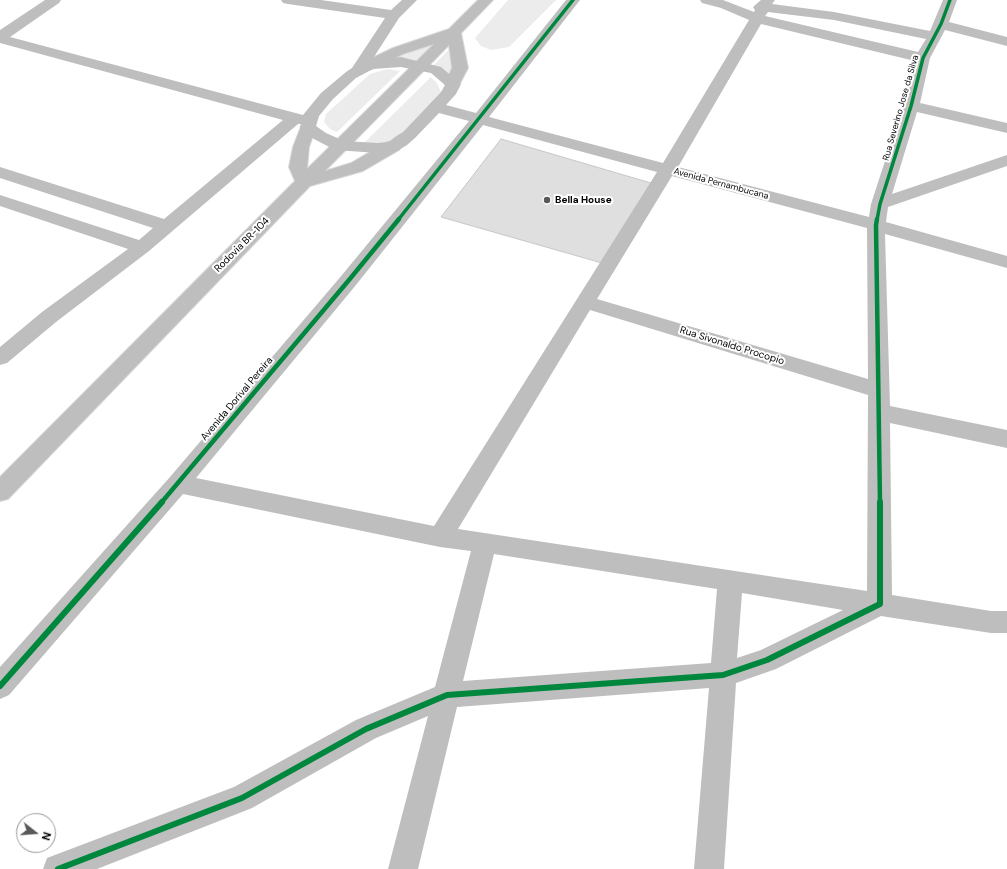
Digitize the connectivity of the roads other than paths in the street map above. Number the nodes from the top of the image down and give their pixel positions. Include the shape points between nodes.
1 (54, 0) edge
2 (288, 0) edge
3 (410, 0) edge
4 (486, 0) edge
5 (573, 0) edge
6 (707, 0) edge
7 (950, 0) edge
8 (763, 9) edge
9 (394, 15) junction
10 (937, 30) junction
11 (454, 32) junction
12 (0, 38) edge
13 (1007, 42) edge
14 (923, 58) junction
15 (421, 66) junction
16 (363, 68) junction
17 (453, 84) junction
18 (911, 106) junction
19 (435, 107) junction
20 (480, 118) junction
21 (304, 122) junction
22 (1007, 128) edge
23 (341, 146) junction
24 (393, 146) junction
25 (1007, 160) edge
26 (667, 170) junction
27 (0, 172) edge
28 (304, 182) junction
29 (0, 200) edge
30 (878, 214) junction
31 (167, 226) junction
32 (142, 247) junction
33 (1007, 262) edge
34 (586, 302) junction
35 (0, 358) edge
36 (879, 390) junction
37 (878, 412) junction
38 (1007, 439) edge
39 (178, 484) junction
40 (0, 492) edge
41 (440, 537) junction
42 (485, 542) junction
43 (730, 581) junction
44 (880, 604) junction
45 (1007, 622) edge
46 (723, 675) junction
47 (0, 686) edge
48 (447, 695) junction
49 (58, 869) edge
50 (403, 869) edge
51 (709, 869) edge

1 - 12 main road
2 - 9 main road
3 - 9 main road
4 - 11 main road, Rodovia BR-104
5 - 20 main road, Avenida Dorival Pereira
6 - 8 main road
7 - 10 main road, Rua Severino Jose da Silva
8 - 10 main road
8 - 14 main road
8 - 26 main road
9 - 16 main road
10 - 13 main road
10 - 14 main road, Rua Severino Jose da Silva
11 - 15 main road, Rodovia BR-104
11 - 16 main road via 398,51
11 - 17 main road via 460,68
12 - 21 main road
14 - 18 main road, Rua Severino Jose da Silva
15 - 16 main road via 401,62
15 - 17 main road via 436,70
15 - 23 main road, Rodovia BR-104
16 - 21 main road via 351,75 328,96
17 - 19 main road via 448,94
18 - 22 main road
18 - 30 main road, Rua Severino Jose da Silva
19 - 20 main road, Avenida Pernambucana
19 - 24 main road via 408,135
20 - 26 main road, Avenida Pernambucana
20 - 39 main road, Avenida Dorival Pereira via 349,280
21 - 23 main road via 320,136
21 - 28 main road via 298,167
21 - 31 main road
23 - 24 main road
23 - 28 main road, Rodovia BR-104
24 - 28 main road via 357,167
25 - 30 main road
26 - 30 main road, Avenida Pernambucana
26 - 34 main road
27 - 31 main road
28 - 40 main road, Rodovia BR-104
29 - 32 main road
30 - 33 main road, Avenida Pernambucana
30 - 36 main road, Rua Severino Jose da Silva
31 - 32 main road
32 - 35 main road via 49,317
34 - 36 main road, Rua Sivonaldo Procopio
34 - 41 main road
36 - 37 main road, Rua Severino Jose da Silva
37 - 38 main road
37 - 44 main road, Rua Severino Jose da Silva
39 - 41 main road
39 - 47 main road, Avenida Dorival Pereira
41 - 42 main road
42 - 43 main road
42 - 48 main road
43 - 44 main road
43 - 46 main road
44 - 45 main road via 991,622
44 - 46 main road via 767,660
46 - 48 main road
46 - 51 main road
48 - 49 main road via 366,729 242,798
48 - 50 main road

